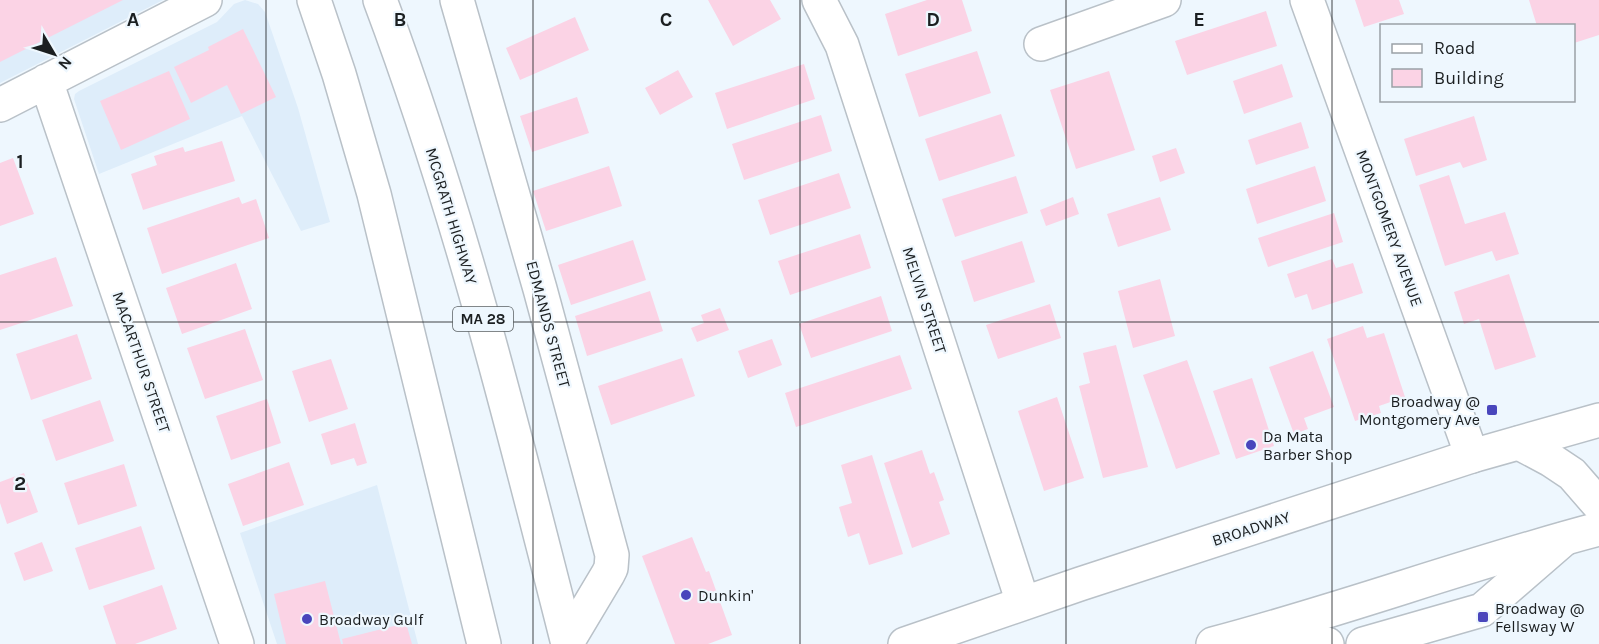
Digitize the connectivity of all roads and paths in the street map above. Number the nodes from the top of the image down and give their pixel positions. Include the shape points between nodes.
1 (205, 0) edge
2 (314, 0) edge
3 (380, 0) edge
4 (457, 0) edge
5 (819, 0) edge
6 (1164, 0) edge
7 (1307, 0) edge
8 (1041, 44) dead end
9 (46, 81) junction
10 (0, 105) edge
11 (1599, 420) edge
12 (1519, 443) junction
13 (1472, 456) junction
14 (1599, 505) edge
15 (1599, 529) edge
16 (1564, 539) junction
17 (1023, 603) junction
18 (1265, 630) junction
19 (568, 642) edge
20 (237, 644) edge
21 (484, 644) edge
22 (905, 644) edge
23 (1213, 644) edge
24 (1327, 644) edge
25 (1363, 644) edge

1 - 9 main road
2 - 21 main road via 374,194
3 - 19 main road, MCGRATH HIGHWAY / MA 28 via 466,261
4 - 19 main road, EDMANDS STREET via 612,555 608,574
5 - 17 main road, MELVIN STREET via 842,45
6 - 8 main road
7 - 13 main road, MONTGOMERY AVENUE
9 - 10 main road
9 - 20 main road, MACARTHUR STREET
11 - 12 main road, BROADWAY
12 - 13 main road, BROADWAY
12 - 14 main road via 1572,474
13 - 17 main road, BROADWAY
15 - 16 main road
16 - 18 main road
16 - 25 main road via 1482,610
17 - 22 main road, BROADWAY
18 - 23 main road
18 - 24 main road

